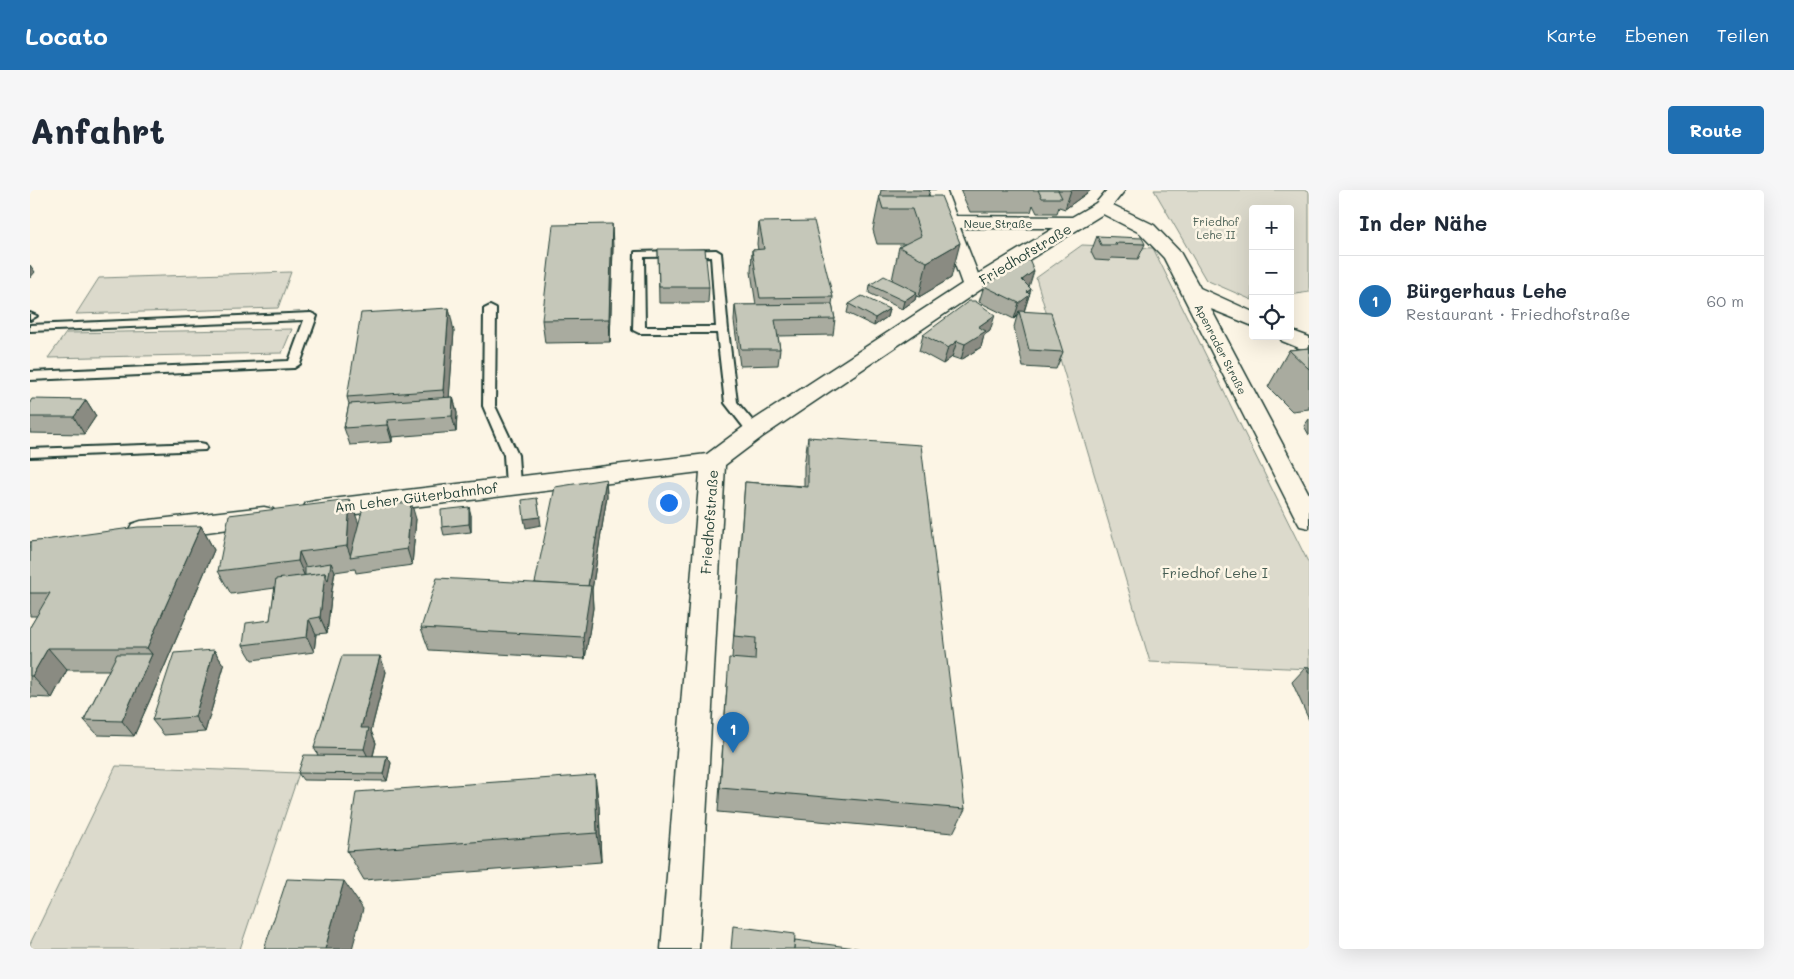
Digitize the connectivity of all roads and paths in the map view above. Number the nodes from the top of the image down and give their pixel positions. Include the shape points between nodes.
1 (937, 190) edge
2 (1109, 198) edge
3 (949, 222) junction
4 (1076, 223) junction
5 (973, 286) junction
6 (1191, 292) junction
7 (490, 309) dead end
8 (1249, 318) edge
9 (30, 328) edge
10 (722, 330) junction
11 (1294, 338) edge
12 (1309, 345) edge
13 (30, 376) edge
14 (754, 431) junction
15 (200, 447) dead end
16 (30, 453) edge
17 (713, 462) junction
18 (513, 485) junction
19 (1309, 519) edge
20 (119, 534) edge
21 (680, 949) edge

1 - 3 street, Neue Straße
2 - 4 street, Friedhofstraße
2 - 6 street, Apenrader Straße via 1148,229 1173,256
3 - 4 street, Neue Straße
3 - 5 street, Neue Straße
4 - 5 street, Friedhofstraße
5 - 14 street, Friedhofstraße
6 - 8 street
6 - 19 street, Apenrader Straße
7 - 18 lane via 490,406 511,455
9 - 13 lane via 311,316 294,364
10 - 10 lane via 716,253 639,254 639,330
10 - 14 lane via 732,403
11 - 12 street
14 - 17 street, Friedhofstraße
15 - 16 lane
17 - 18 street, Am Leher Güterbahnhof
17 - 21 street, Friedhofstraße
18 - 20 street, Am Leher Güterbahnhof

